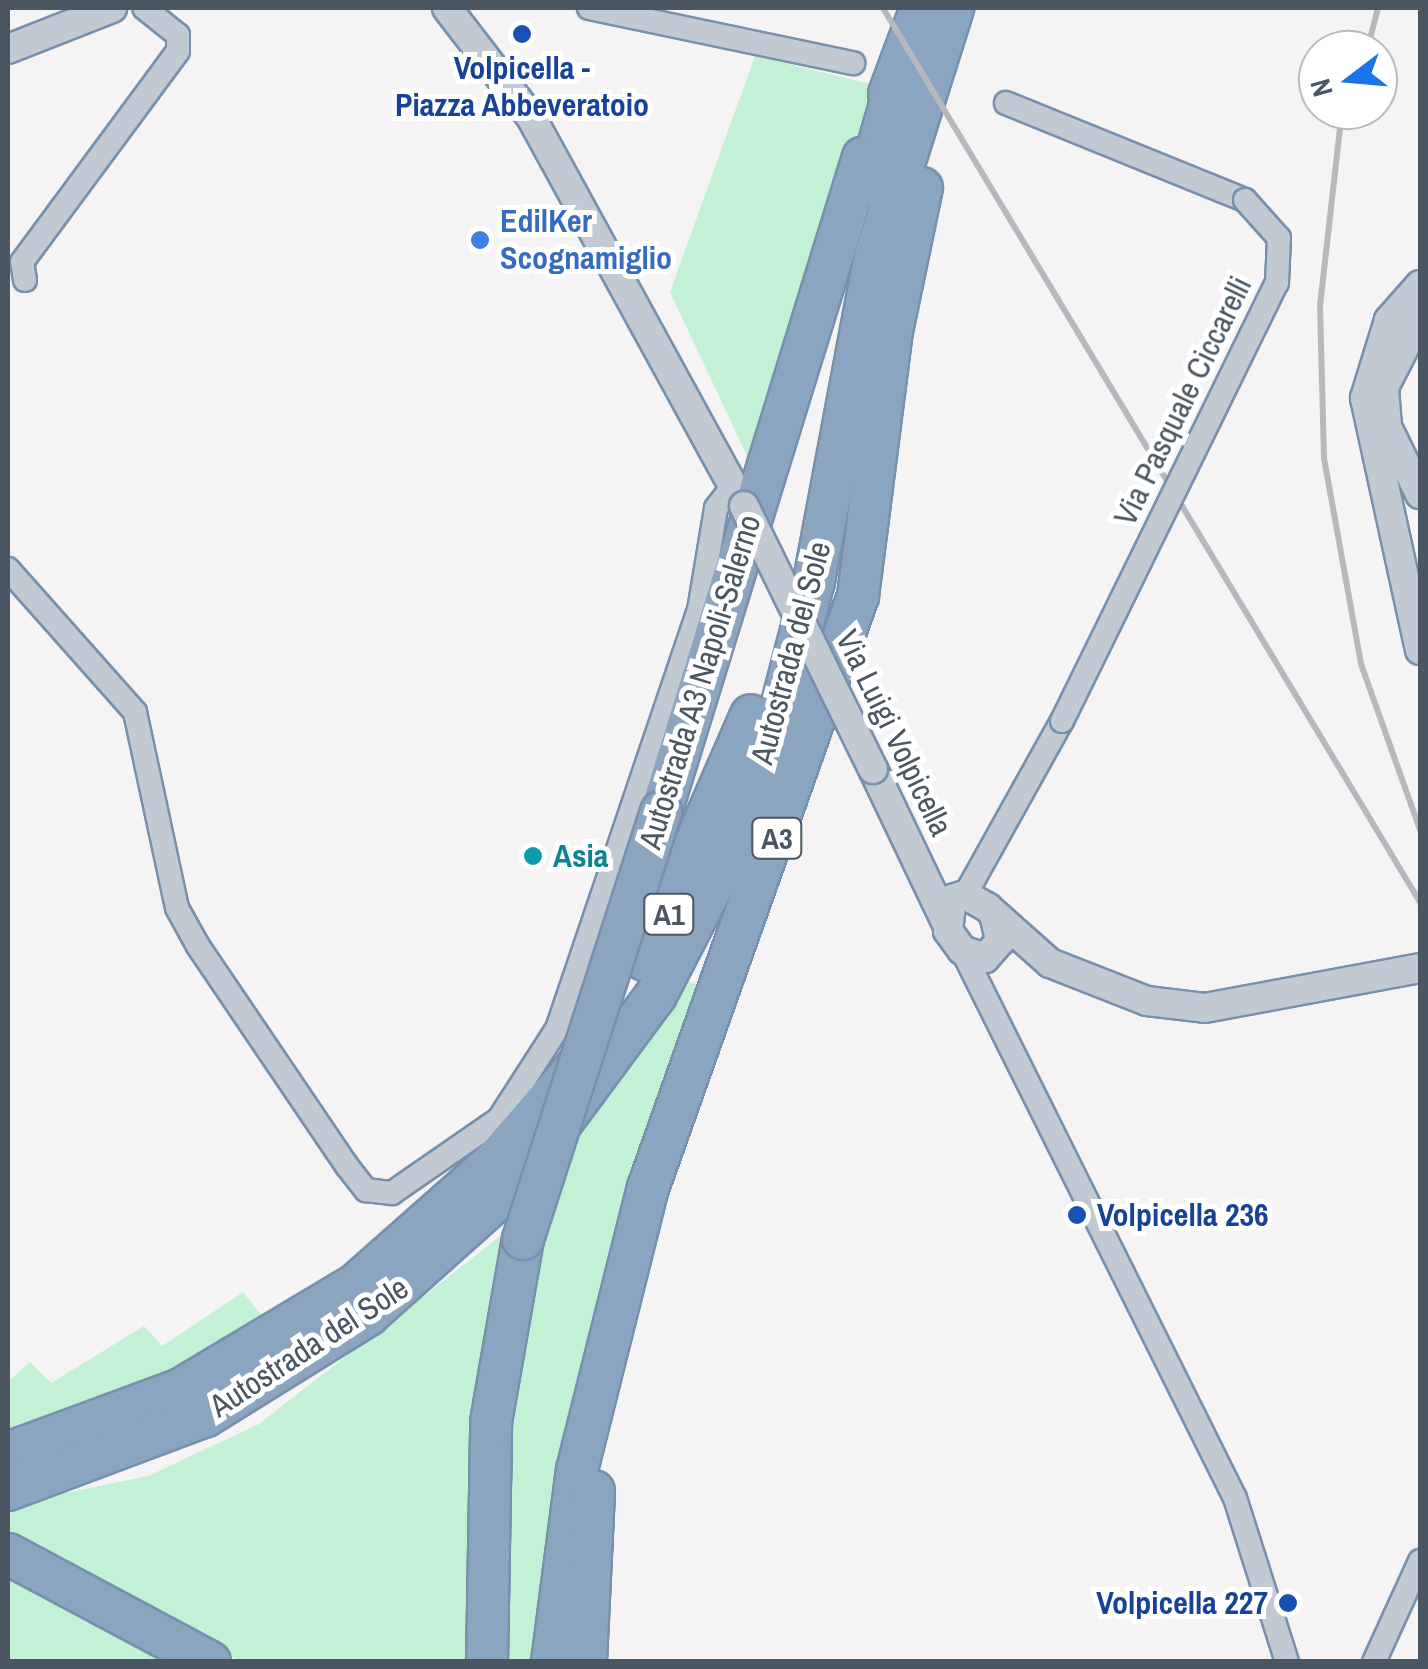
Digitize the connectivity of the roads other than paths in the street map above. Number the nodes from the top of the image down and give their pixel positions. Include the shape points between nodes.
1 (144, 8) edge
2 (589, 8) edge
3 (921, 8) edge
4 (954, 8) edge
5 (979, 8) edge
6 (102, 10) edge
7 (457, 10) edge
8 (8, 49) edge
9 (852, 63) dead end
10 (900, 69) junction
11 (1006, 103) dead end
12 (25, 280) dead end
13 (1420, 285) edge
14 (1420, 317) edge
15 (1420, 348) edge
16 (1392, 366) junction
17 (1420, 494) edge
18 (738, 496) junction
19 (8, 569) edge
20 (1410, 571) edge
21 (1420, 650) edge
22 (921, 866) junction
23 (977, 903) junction
24 (946, 922) junction
25 (733, 948) junction
26 (980, 954) junction
27 (1050, 963) junction
28 (1420, 968) edge
29 (8, 1453) edge
30 (8, 1490) edge
31 (8, 1554) edge
32 (1420, 1561) edge
33 (210, 1662) edge
34 (487, 1662) edge
35 (552, 1662) edge
36 (586, 1662) edge
37 (1287, 1662) edge
38 (1374, 1662) edge

1 - 12 street via 178,36 178,51 22,262
2 - 9 street
3 - 10 highway, Autostrada A3 Napoli-Salerno
4 - 30 highway, Autostrada del Sole / A1 via 875,256 814,580 772,738 699,917 635,1029 519,1180 368,1315 206,1416
5 - 25 highway, A3 via 904,258 858,596
6 - 8 street
7 - 18 street, Via Luigi Volpicella via 532,116
10 - 29 highway, Autostrada del Sole / A1 via 856,226 764,676 673,906 618,1008 494,1162 355,1285 181,1389
10 - 34 highway, Autostrada A3 Napoli-Salerno, bridge via 854,181 523,1240 489,1439
11 - 23 street, Via Pasquale Ciccarelli, bridge via 1245,200 1279,238 1277,283 988,868
13 - 20 street via 1389,320 1365,398
14 - 16 street
15 - 16 street
16 - 17 street via 1386,427
18 - 19 street via 716,508 699,610 557,1029 499,1119 392,1192 366,1190 347,1166 198,946 177,908 135,712
18 - 22 street, Via Luigi Volpicella, bridge
20 - 21 street
22 - 23 street, Via Luigi Volpicella
22 - 24 street, Via Luigi Volpicella
23 - 24 street
23 - 26 street
23 - 27 street, Via Luigi Volpicella
24 - 26 street, Via Luigi Volpicella
25 - 35 highway, A3 via 654,1171 594,1394 561,1548
25 - 36 highway via 602,1437
26 - 27 street
26 - 37 street via 986,998 1235,1498
27 - 28 street via 1147,1000 1204,1008
31 - 33 highway
32 - 38 street

